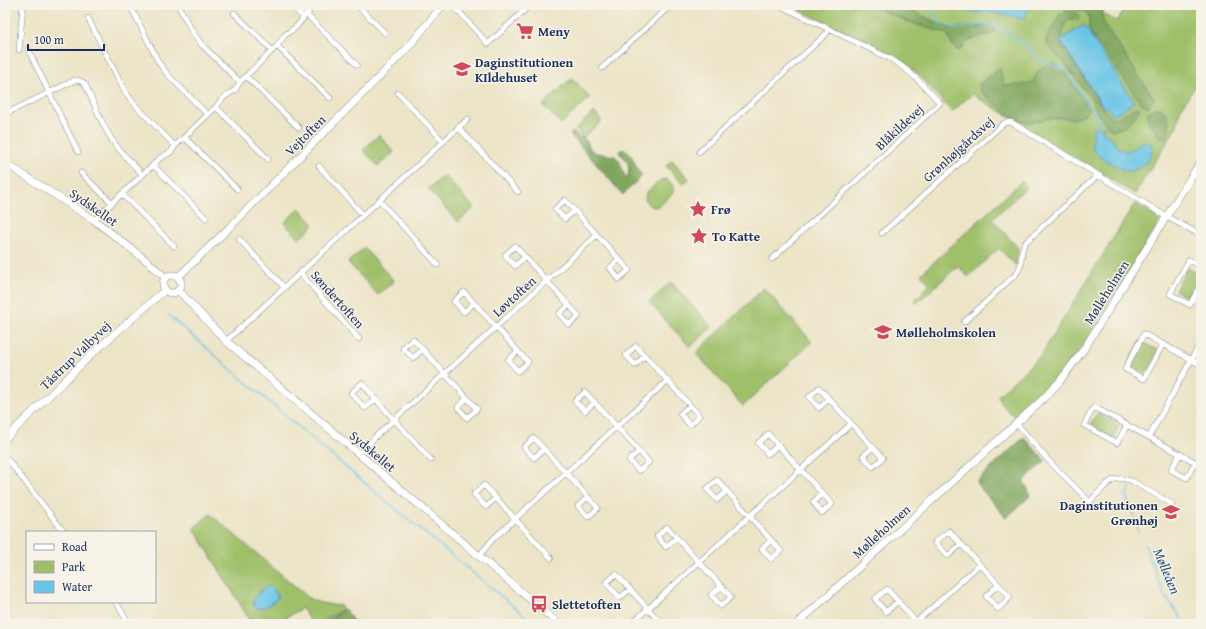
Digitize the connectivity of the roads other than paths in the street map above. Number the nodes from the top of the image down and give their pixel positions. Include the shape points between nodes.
1 (23, 5) edge
2 (130, 5) edge
3 (178, 5) edge
4 (291, 5) edge
5 (314, 5) edge
6 (357, 5) edge
7 (443, 5) edge
8 (453, 5) edge
9 (530, 5) edge
10 (671, 5) edge
11 (778, 5) edge
12 (234, 13) dead end
13 (305, 16) junction
14 (88, 18) dead end
15 (829, 29) junction
16 (385, 32) dead end
17 (277, 46) junction
18 (28, 49) dead end
19 (19, 50) dead end
20 (272, 50) junction
21 (357, 65) dead end
22 (602, 68) dead end
23 (246, 76) junction
24 (240, 82) junction
25 (49, 92) junction
26 (398, 93) dead end
27 (330, 98) dead end
28 (216, 107) junction
29 (5, 114) edge
30 (208, 115) junction
31 (468, 119) dead end
32 (458, 127) junction
33 (299, 128) dead end
34 (185, 138) junction
35 (443, 141) junction
36 (175, 146) junction
37 (78, 152) dead end
38 (699, 152) dead end
39 (268, 159) dead end
40 (1201, 162) edge
41 (5, 163) edge
42 (154, 165) junction
43 (319, 166) dead end
44 (81, 173) dead end
45 (143, 175) junction
46 (1098, 175) junction
47 (238, 189) dead end
48 (518, 192) dead end
49 (122, 194) junction
50 (379, 200) junction
51 (112, 203) junction
52 (575, 210) dead end
53 (363, 215) junction
54 (1167, 217) junction
55 (206, 218) dead end
56 (94, 220) junction
57 (882, 233) dead end
58 (597, 235) junction
59 (1201, 235) edge
60 (239, 239) dead end
61 (174, 246) dead end
62 (525, 256) dead end
63 (619, 259) dead end
64 (772, 259) dead end
65 (438, 265) dead end
66 (1201, 267) edge
67 (300, 273) junction
68 (165, 277) junction
69 (178, 277) junction
70 (547, 281) junction
71 (1201, 284) edge
72 (284, 288) junction
73 (165, 290) junction
74 (178, 290) junction
75 (474, 303) dead end
76 (569, 305) dead end
77 (964, 322) dead end
78 (496, 327) junction
79 (359, 339) dead end
80 (226, 341) junction
81 (1201, 342) edge
82 (1163, 344) junction
83 (423, 349) dead end
84 (518, 352) dead end
85 (645, 356) dead end
86 (1191, 360) junction
87 (1201, 365) edge
88 (445, 374) junction
89 (667, 381) junction
90 (468, 398) dead end
91 (376, 399) junction
92 (829, 399) dead end
93 (595, 402) dead end
94 (690, 405) dead end
95 (395, 420) junction
96 (852, 424) junction
97 (1016, 424) junction
98 (1127, 425) junction
99 (617, 427) junction
100 (1149, 437) junction
101 (5, 439) edge
102 (778, 445) dead end
103 (873, 448) dead end
104 (544, 449) dead end
105 (639, 451) dead end
106 (1180, 454) junction
107 (359, 455) junction
108 (5, 456) edge
109 (431, 460) dead end
110 (801, 470) junction
111 (566, 473) junction
112 (727, 491) dead end
113 (822, 494) dead end
114 (588, 497) dead end
115 (496, 498) dead end
116 (1172, 504) dead end
117 (750, 516) junction
118 (516, 519) junction
119 (63, 531) edge
120 (676, 538) dead end
121 (771, 540) dead end
122 (961, 544) junction
123 (479, 556) junction
124 (551, 558) dead end
125 (699, 562) junction
126 (980, 565) junction
127 (998, 585) junction
128 (721, 586) dead end
129 (630, 589) junction
130 (898, 601) junction
131 (117, 603) edge
132 (648, 608) junction
133 (916, 623) edge
134 (129, 624) edge
135 (559, 624) edge
136 (631, 624) edge
137 (662, 624) edge
138 (797, 624) edge

1 - 19 street
2 - 30 street via 159,63
3 - 24 street via 202,45
4 - 13 street
5 - 13 street
6 - 16 street
7 - 69 street, Vejtoften via 389,67
8 - 9 street via 488,44
10 - 22 street
11 - 15 street, Blåkildevej
12 - 20 street
13 - 17 street
13 - 21 street
14 - 36 street via 125,92
15 - 38 street
15 - 64 street, Blåkildevej via 901,65 916,77 940,104
17 - 20 street
17 - 27 street
18 - 25 street
20 - 23 street
23 - 24 street
23 - 33 street
24 - 28 street
25 - 29 street
25 - 37 street
25 - 45 street via 75,80 82,81 112,141
26 - 35 street
28 - 30 street
28 - 39 street
30 - 34 street
31 - 32 street, Søndertoften
32 - 35 street, Søndertoften
32 - 48 street
34 - 36 street
34 - 47 street
35 - 50 street, Søndertoften
36 - 42 street
40 - 54 street, Mølleholmen
41 - 56 street, Sydskellet
42 - 45 street
42 - 55 street
43 - 53 street
44 - 51 street
45 - 49 street
46 - 54 street, Grønhøjgårdsvej
46 - 57 street, Grønhøjgårdsvej via 1011,122 1004,123
46 - 77 street via 1025,243 1021,264 1016,274
49 - 51 street
49 - 61 street
50 - 53 street, Søndertoften
50 - 65 street
51 - 56 street
52 - 58 street
53 - 67 street, Søndertoften
54 - 59 street, Grønhøjgårdsvej
54 - 97 street, Mølleholmen via 1071,368
56 - 68 street, Sydskellet
58 - 63 street
58 - 70 street, Løvtoften
60 - 72 street
62 - 70 street, Løvtoften
66 - 71 street via 1189,260 1170,294 1190,305
67 - 72 street, Søndertoften
67 - 79 street, Søndertoften
68 - 69 street via 172,274
68 - 73 street via 162,282
69 - 74 street via 181,286
70 - 76 street, Løvtoften
70 - 78 street, Løvtoften
72 - 80 street, Søndertoften
73 - 74 street via 170,293
73 - 101 street, Tåstrup Valbyvej via 95,351
74 - 80 street, Sydskellet
75 - 78 street, Løvtoften
78 - 84 street, Løvtoften
78 - 88 street, Løvtoften
80 - 107 street, Sydskellet
81 - 86 street
82 - 82 street via 1144,334 1125,369 1144,379
82 - 86 street
83 - 88 street
85 - 89 street
86 - 87 street
86 - 100 street
88 - 90 street
88 - 95 street, Løvtoften
89 - 94 street
89 - 99 street
91 - 91 street via 365,408 351,393 362,383
91 - 95 street
92 - 96 street
93 - 99 street
95 - 107 street, Løvtoften
95 - 109 street
96 - 103 street
96 - 110 street
97 - 116 street via 1090,502 1113,480 1120,478 1132,481
97 - 138 street, Mølleholmen
98 - 98 street via 1117,443 1084,425 1094,407
98 - 100 street
99 - 105 street
99 - 111 street
100 - 106 street
102 - 110 street
104 - 111 street
106 - 106 street via 1171,470 1187,478 1195,462
107 - 123 street, Sydskellet
108 - 119 street
110 - 113 street
110 - 117 street
111 - 114 street
111 - 118 street
112 - 117 street
115 - 118 street
117 - 121 street
117 - 125 street
118 - 123 street via 493,539
118 - 124 street
120 - 125 street
122 - 122 street via 949,531 936,542 948,556
122 - 126 street
123 - 135 street, Sydskellet
125 - 128 street
125 - 132 street
126 - 127 street
126 - 133 street
127 - 127 street via 986,596 998,609 1010,597
129 - 129 street via 620,598 606,583 616,574
129 - 132 street
130 - 130 street via 887,589 875,599 886,612
130 - 133 street
131 - 134 street
132 - 136 street
132 - 137 street

